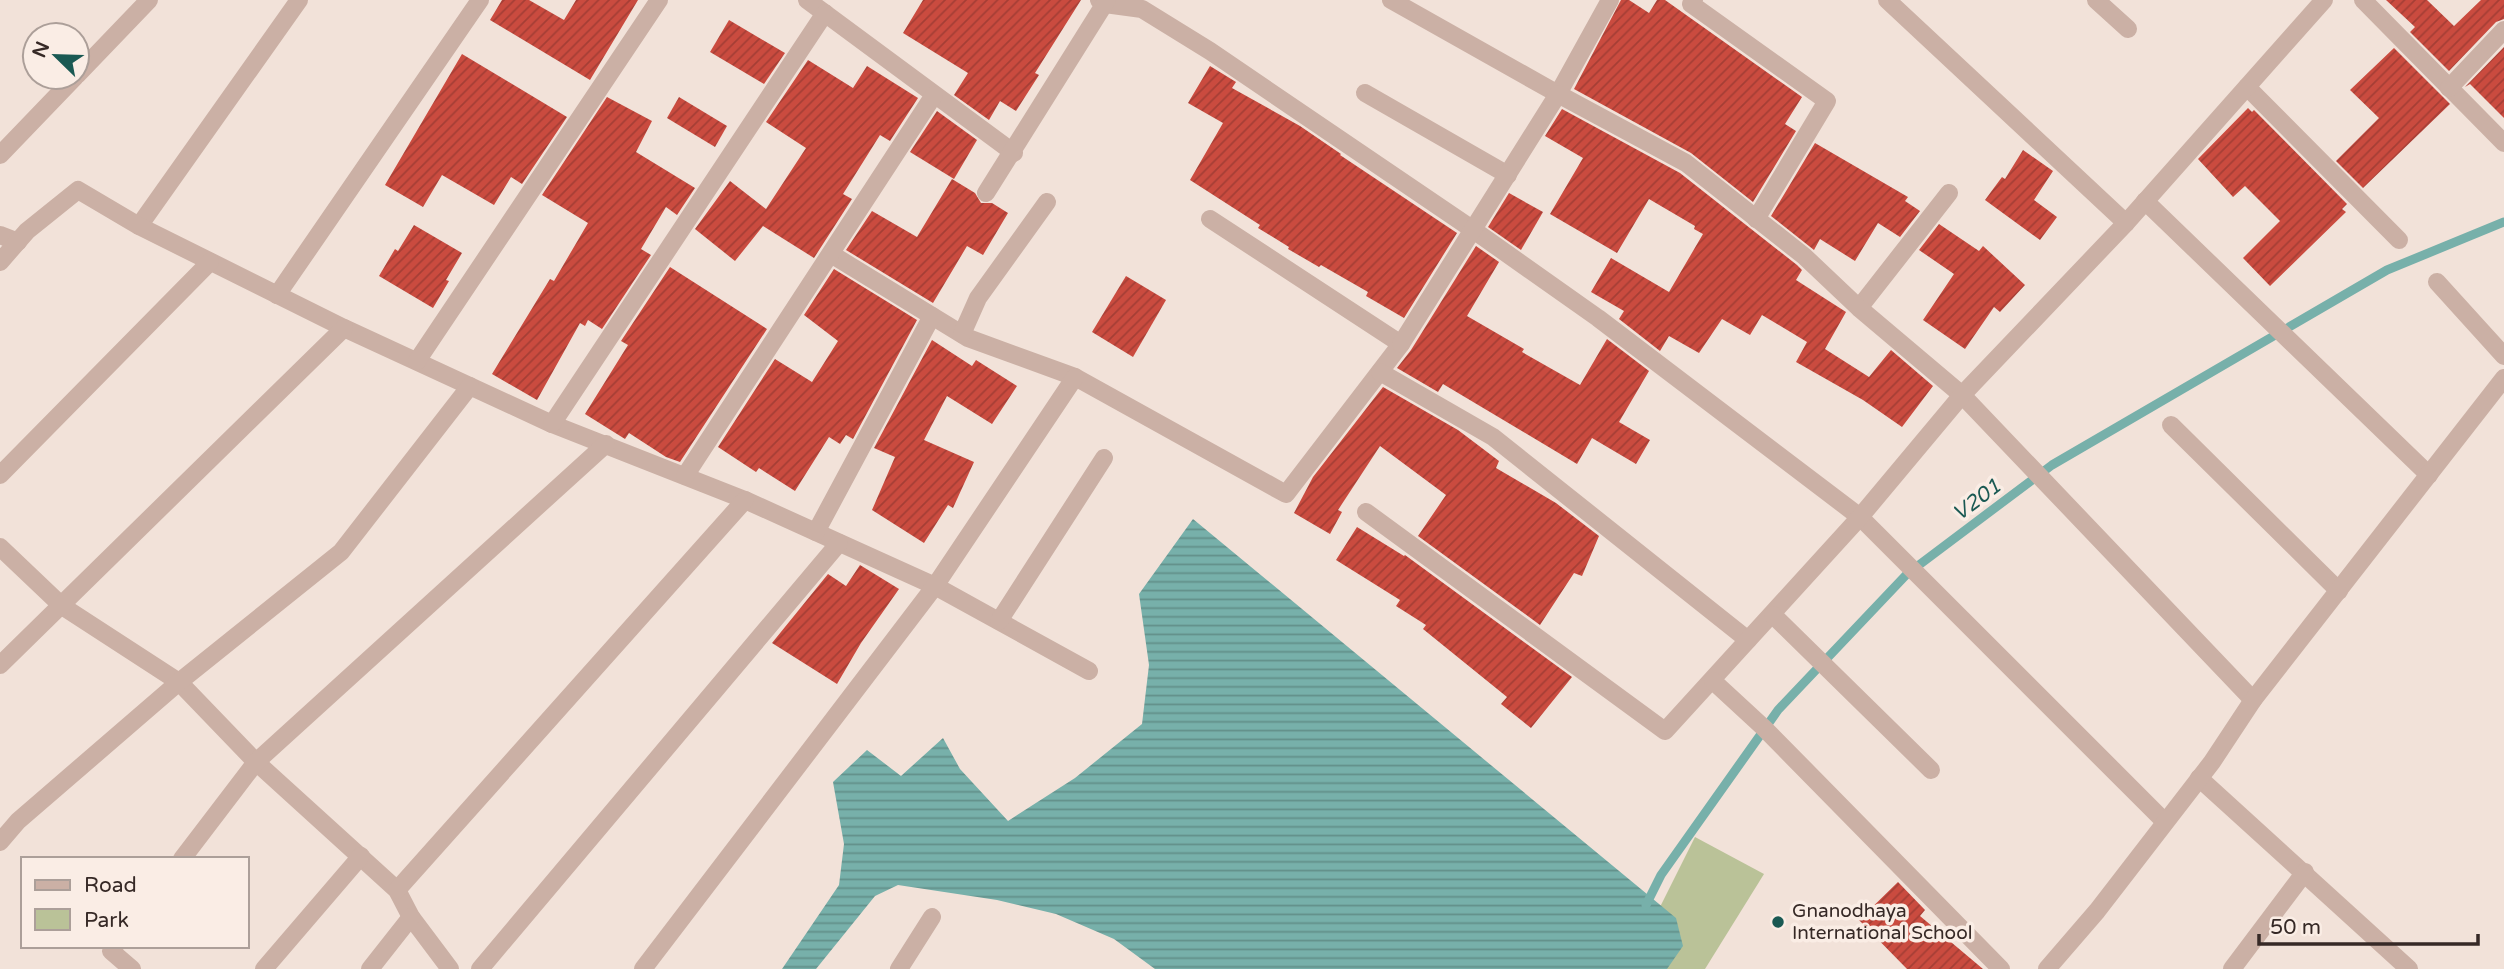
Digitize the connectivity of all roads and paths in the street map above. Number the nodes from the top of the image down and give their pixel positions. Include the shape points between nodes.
1 (149, 0) edge
2 (299, 0) edge
3 (480, 0) edge
4 (659, 0) edge
5 (807, 0) edge
6 (1391, 0) edge
7 (1610, 0) edge
8 (1887, 0) edge
9 (2096, 0) edge
10 (2324, 0) edge
11 (2363, 0) edge
12 (1104, 1) edge
13 (1689, 1) edge
14 (825, 13) junction
15 (2128, 29) dead end
16 (2504, 30) edge
17 (91, 60) edge
18 (2247, 87) junction
19 (2449, 88) junction
20 (62, 91) edge
21 (1365, 93) dead end
22 (1558, 93) junction
23 (934, 95) junction
24 (2504, 143) edge
25 (1014, 153) junction
26 (0, 155) edge
27 (1508, 175) junction
28 (986, 193) dead end
29 (1949, 193) dead end
30 (2145, 201) junction
31 (1047, 202) dead end
32 (1210, 219) dead end
33 (1756, 219) junction
34 (2126, 223) junction
35 (139, 226) junction
36 (1472, 229) junction
37 (0, 235) edge
38 (2399, 240) dead end
39 (18, 242) junction
40 (831, 254) junction
41 (0, 262) edge
42 (210, 262) junction
43 (2437, 282) dead end
44 (277, 295) junction
45 (1860, 308) junction
46 (932, 316) junction
47 (344, 328) junction
48 (962, 334) junction
49 (1401, 344) junction
50 (2504, 356) edge
51 (417, 361) junction
52 (1380, 372) junction
53 (1075, 377) junction
54 (2504, 378) edge
55 (470, 386) junction
56 (1962, 395) junction
57 (552, 424) junction
58 (2171, 425) dead end
59 (606, 444) junction
60 (1104, 458) dead end
61 (0, 475) edge
62 (2429, 475) junction
63 (685, 476) junction
64 (745, 500) junction
65 (1366, 512) dead end
66 (1860, 517) junction
67 (816, 532) junction
68 (839, 543) junction
69 (0, 547) edge
70 (935, 586) junction
71 (2339, 591) junction
72 (62, 606) junction
73 (1773, 615) junction
74 (999, 621) junction
75 (1748, 640) junction
76 (0, 665) edge
77 (1089, 671) dead end
78 (1713, 681) junction
79 (179, 682) junction
80 (2253, 700) junction
81 (256, 762) junction
82 (1931, 770) dead end
83 (2199, 778) junction
84 (2165, 822) junction
85 (0, 842) edge
86 (360, 856) junction
87 (184, 857) edge
88 (2305, 872) junction
89 (397, 890) junction
90 (411, 917) junction
91 (932, 917) dead end
92 (113, 948) edge
93 (645, 968) edge
94 (132, 969) edge
95 (264, 969) edge
96 (370, 969) edge
97 (450, 969) edge
98 (480, 969) edge
99 (899, 969) edge
100 (2001, 969) edge
101 (2047, 969) edge
102 (2232, 969) edge
103 (2409, 969) edge

1 - 17 street
2 - 35 street
3 - 44 street
4 - 51 street
5 - 14 street
6 - 22 street
7 - 22 street
8 - 34 street
9 - 15 street
10 - 18 street
11 - 19 street
12 - 25 street
12 - 36 street via 1142,9 1210,51
13 - 33 street via 1827,101
14 - 23 street
14 - 57 street
16 - 19 street
18 - 30 street
18 - 38 street
19 - 24 street
20 - 26 street
21 - 27 street
22 - 27 street
22 - 33 street via 1685,163
23 - 25 street
23 - 40 street
25 - 28 street
27 - 36 street
29 - 45 street
30 - 34 street
30 - 62 street
31 - 48 street via 978,298
32 - 49 street
33 - 45 street
34 - 56 street
35 - 39 street via 78,190
35 - 42 street
36 - 49 street
36 - 66 street via 1598,318
37 - 39 street
39 - 41 street
40 - 46 street
40 - 63 street
42 - 44 street
42 - 61 street
43 - 50 street
44 - 47 street
45 - 56 street
46 - 48 street
46 - 67 street
47 - 51 street
47 - 72 street
48 - 53 street
49 - 52 street
51 - 55 street
52 - 53 street via 1286,494
52 - 75 street via 1493,438
53 - 70 street
54 - 62 street
55 - 57 street
55 - 79 street via 341,552
56 - 66 street
56 - 80 street
57 - 59 street
58 - 71 street
59 - 63 street
59 - 81 street
60 - 74 street
62 - 71 street
63 - 64 street
64 - 67 street
64 - 89 street
65 - 78 street via 1665,732
66 - 73 street
66 - 84 street
67 - 68 street
68 - 70 street
68 - 98 street
69 - 72 street
70 - 74 street
70 - 93 street
71 - 80 street
72 - 76 street
72 - 79 street
73 - 75 street
73 - 82 street
74 - 77 street
75 - 78 street
78 - 100 street via 1764,727
79 - 81 street
79 - 85 street via 18,821
80 - 83 street
81 - 86 street
81 - 87 street
83 - 84 street
83 - 88 street
84 - 101 street
86 - 89 street
86 - 95 street
88 - 102 street
88 - 103 street
89 - 90 street
90 - 96 street
90 - 97 street
91 - 99 street
92 - 94 street via 111,951

